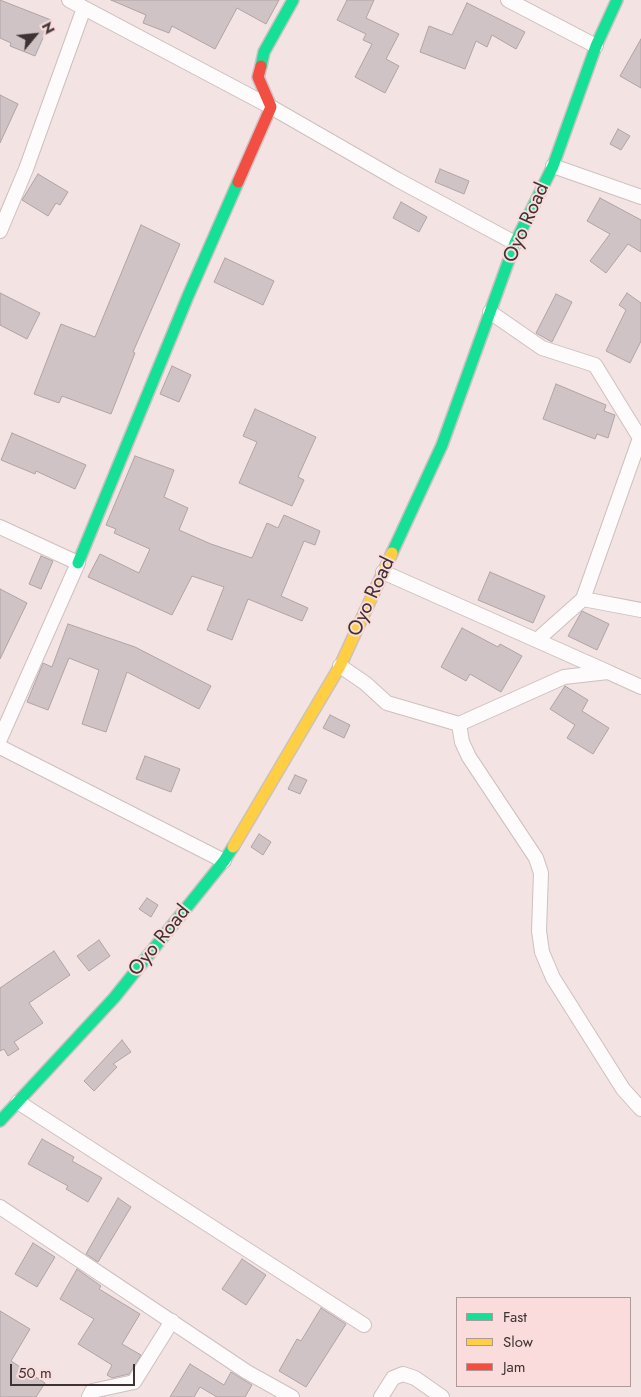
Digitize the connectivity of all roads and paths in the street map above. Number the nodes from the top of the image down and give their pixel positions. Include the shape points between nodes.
1 (68, 0) edge
2 (293, 0) edge
3 (508, 0) edge
4 (617, 0) edge
5 (84, 8) junction
6 (596, 46) junction
7 (271, 106) junction
8 (553, 166) junction
9 (641, 197) edge
10 (0, 231) edge
11 (515, 243) junction
12 (490, 312) junction
13 (0, 527) edge
14 (78, 563) junction
15 (383, 572) junction
16 (583, 598) junction
17 (641, 610) edge
18 (537, 640) junction
19 (340, 666) junction
20 (608, 672) junction
21 (641, 688) edge
22 (459, 724) junction
23 (0, 739) edge
24 (0, 747) edge
25 (224, 861) junction
26 (18, 1102) junction
27 (641, 1110) edge
28 (0, 1122) edge
29 (0, 1207) edge
30 (172, 1321) junction
31 (364, 1325) dead end
32 (89, 1397) edge
33 (292, 1397) edge
34 (381, 1397) edge
35 (442, 1397) edge

1 - 5 street
2 - 7 street via 264,52 258,77
3 - 6 street
4 - 6 street, Oyo Road
5 - 7 street
5 - 10 street
6 - 8 street, Oyo Road
7 - 11 street
7 - 14 street via 188,296
8 - 9 street
8 - 11 street, Oyo Road
11 - 12 street, Oyo Road
12 - 15 street, Oyo Road via 442,445
12 - 16 street via 542,348 594,365 640,438
13 - 14 street
14 - 23 street
15 - 18 street
15 - 19 street, Oyo Road
16 - 17 street
16 - 18 street
18 - 20 street
19 - 22 street via 388,703
19 - 25 street, Oyo Road
20 - 21 street
20 - 22 street via 564,677
22 - 27 street via 462,742 469,756 536,858 541,873 542,952 553,978 623,1089
24 - 25 street
25 - 26 street, Oyo Road via 114,998
26 - 28 street, Oyo Road
26 - 31 street
29 - 30 street
30 - 32 street via 134,1382 92,1391
30 - 33 street via 247,1372
34 - 35 street via 393,1378 403,1374 415,1378

